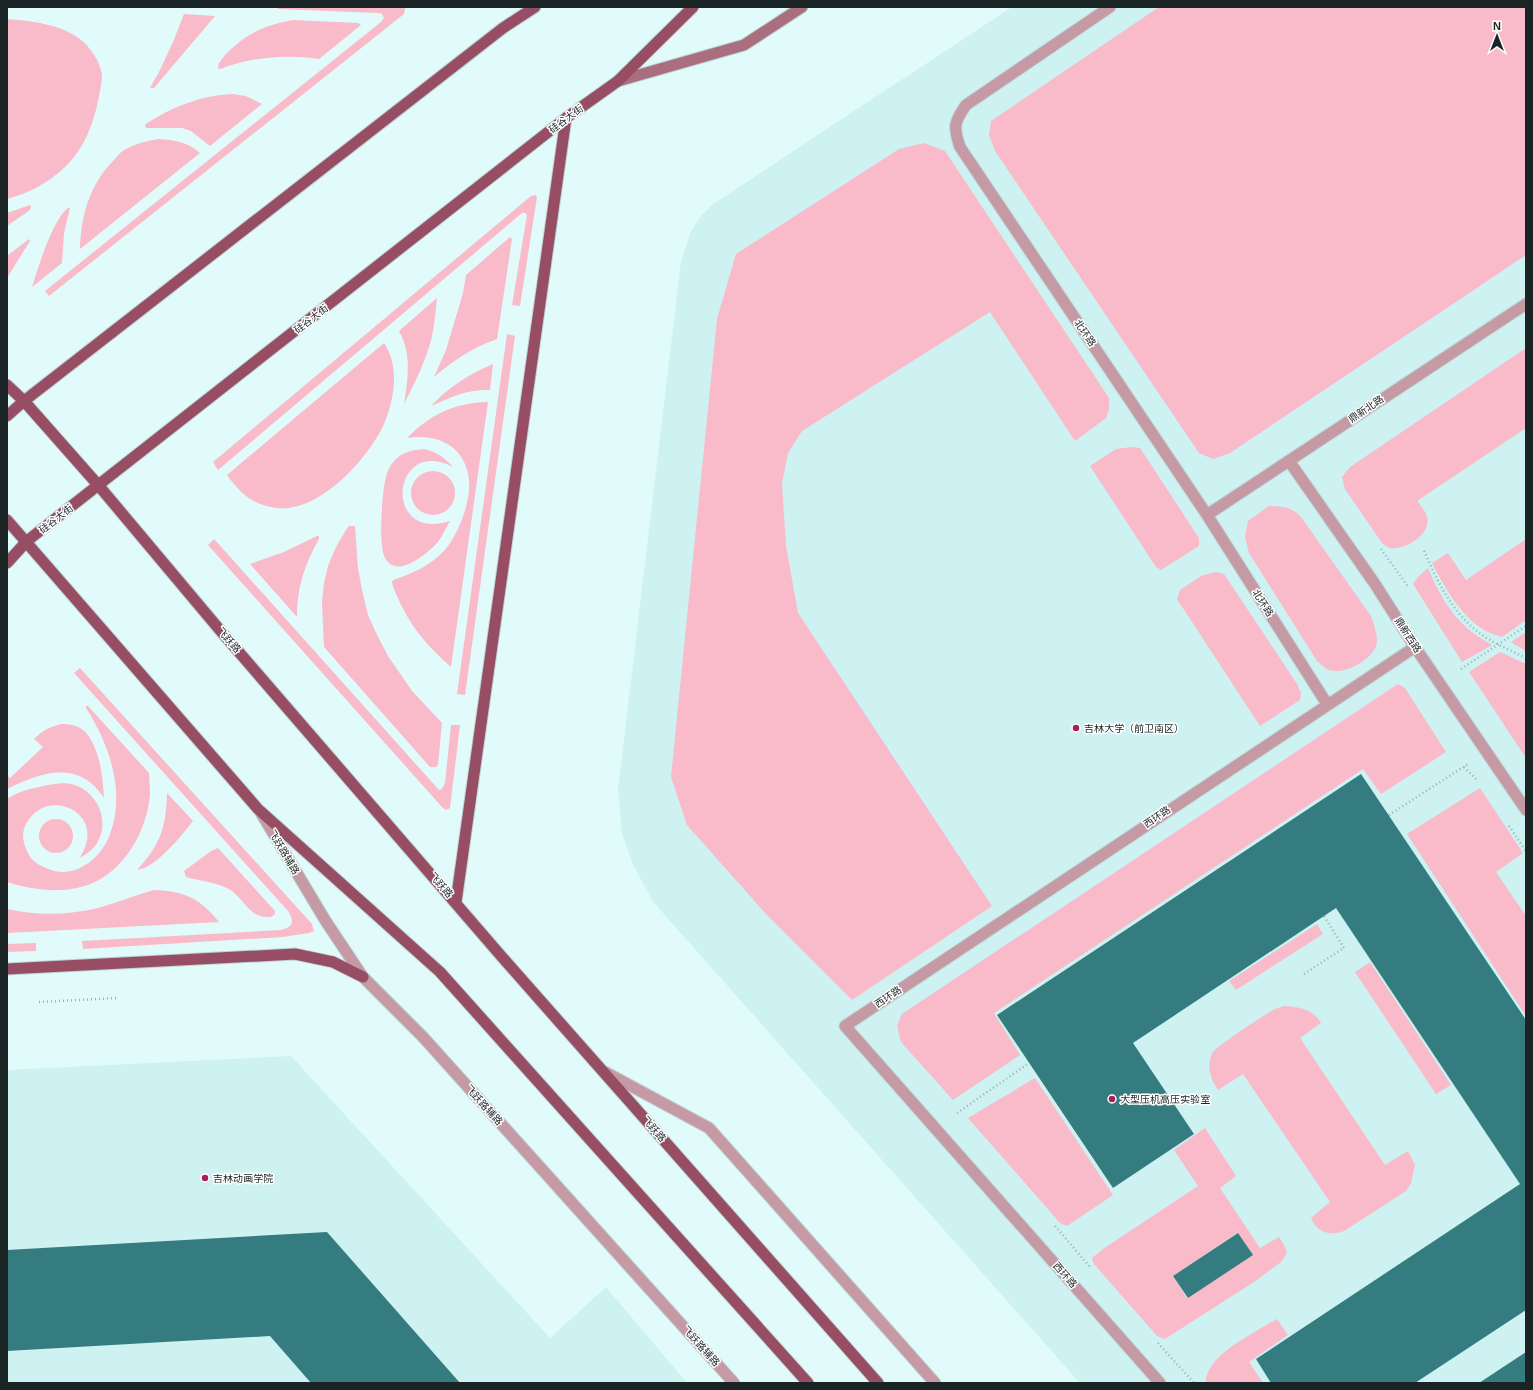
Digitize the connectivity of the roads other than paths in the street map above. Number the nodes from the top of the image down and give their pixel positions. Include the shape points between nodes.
1 (535, 7) edge
2 (693, 7) edge
3 (802, 7) edge
4 (1110, 7) edge
5 (618, 81) junction
6 (566, 118) junction
7 (1526, 304) edge
8 (7, 385) edge
9 (24, 401) junction
10 (7, 416) edge
11 (1289, 461) junction
12 (100, 486) junction
13 (1207, 515) junction
14 (7, 520) edge
15 (27, 541) junction
16 (7, 563) edge
17 (1415, 647) junction
18 (1327, 704) junction
19 (258, 809) junction
20 (1526, 810) edge
21 (456, 902) junction
22 (7, 969) edge
23 (363, 977) junction
24 (605, 1072) junction
25 (734, 1383) edge
26 (808, 1383) edge
27 (878, 1383) edge
28 (935, 1383) edge
29 (1160, 1383) edge

1 - 9 main road via 503,28
2 - 5 main road, 硅谷大街
3 - 5 main road, 硅谷大街 via 744,46
4 - 13 street, 北环路 via 966,105 957,118 956,133 960,147
5 - 6 main road, 硅谷大街
6 - 12 main road, 硅谷大街
6 - 21 main road
7 - 11 street, 鼎新北路
8 - 9 main road, 飞跃路
9 - 10 main road
9 - 12 main road, 飞跃路
11 - 13 street, 鼎新北路
11 - 17 street, 鼎新西路 via 1375,584
12 - 15 main road, 硅谷大街
12 - 21 main road, 飞跃路 via 219,629
13 - 18 street, 北环路
14 - 15 main road
15 - 16 main road, 硅谷大街
15 - 19 main road
17 - 18 street
17 - 20 street, 鼎新西路
18 - 29 street, 西环路 via 845,1026
19 - 23 street, 飞跃路辅路 via 325,920
19 - 26 main road via 440,972
21 - 24 main road, 飞跃路
22 - 23 main road via 295,954 333,962
23 - 25 street, 飞跃路辅路 via 423,1037
24 - 27 main road, 飞跃路
24 - 28 street via 709,1128

